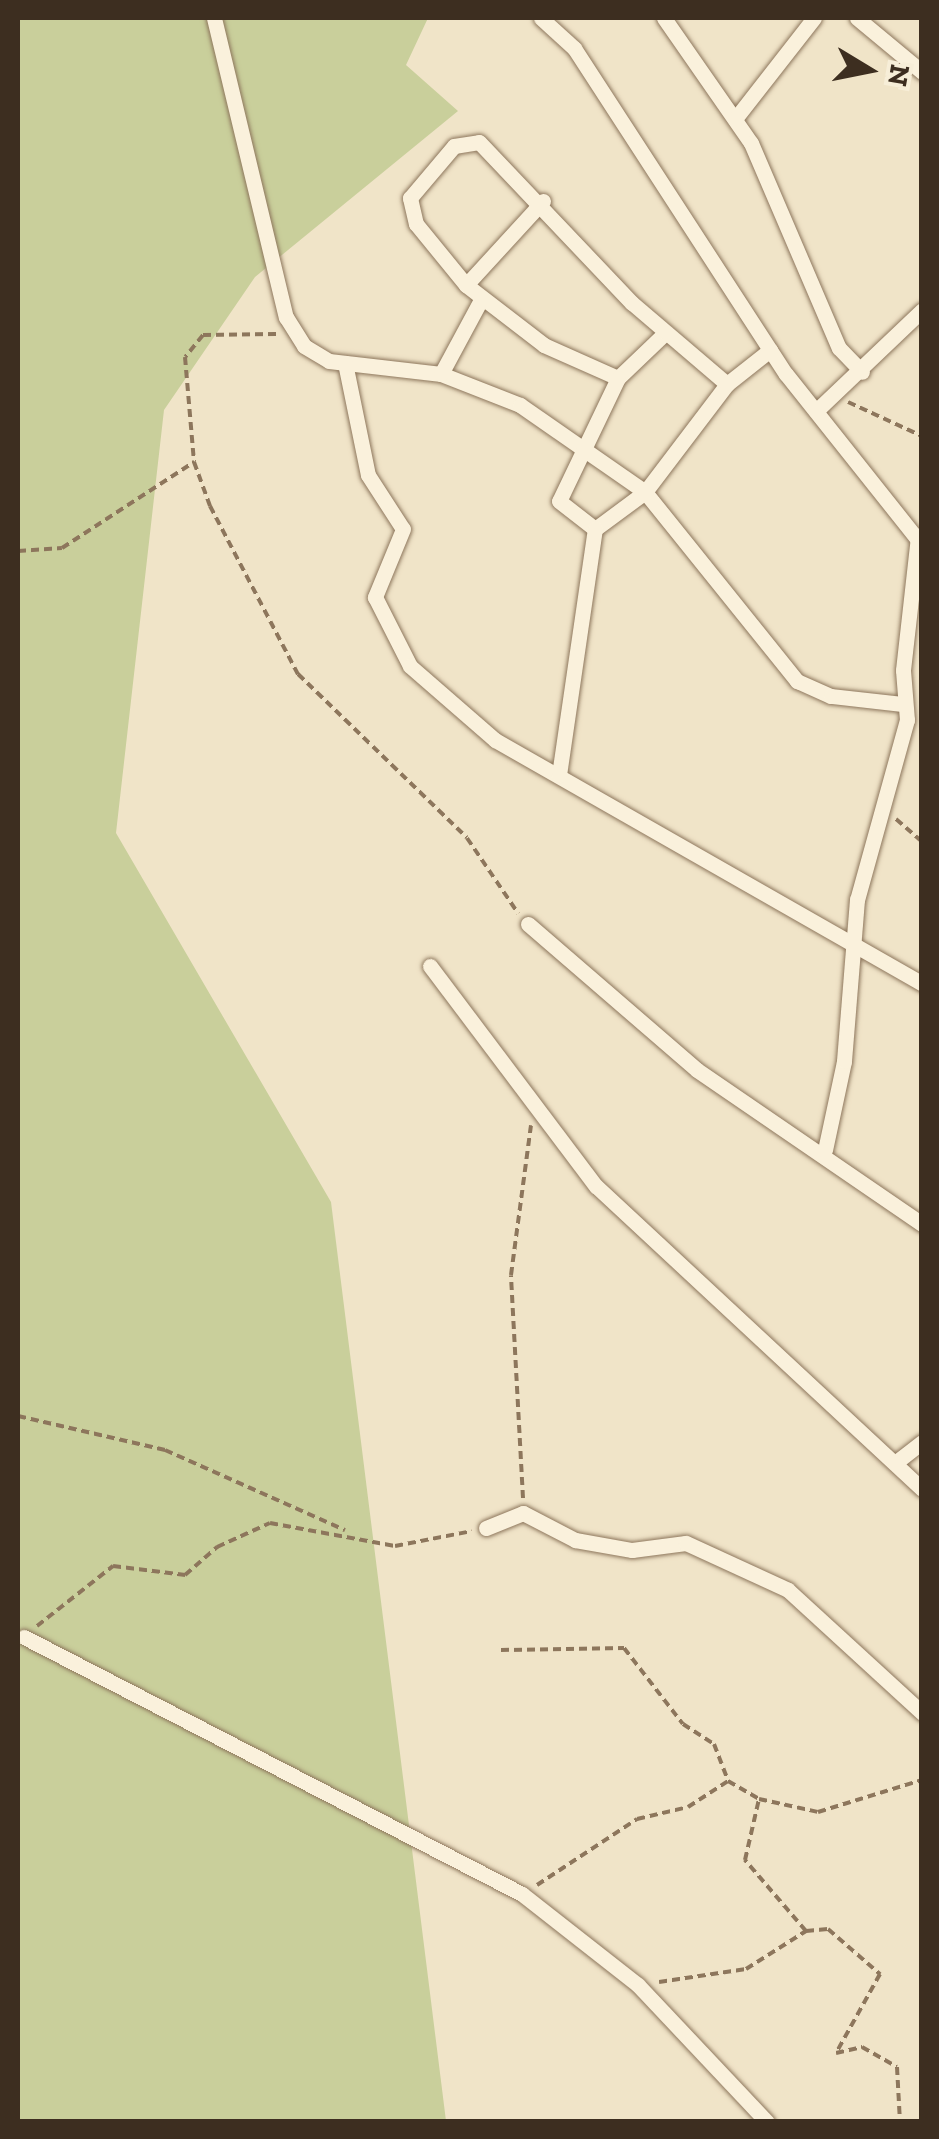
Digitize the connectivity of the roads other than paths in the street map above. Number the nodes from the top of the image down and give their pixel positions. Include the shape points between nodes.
1 (214, 18) edge
2 (540, 18) edge
3 (664, 18) edge
4 (814, 18) edge
5 (857, 18) edge
6 (922, 72) edge
7 (735, 119) junction
8 (543, 201) junction
9 (466, 285) junction
10 (482, 298) junction
11 (922, 310) edge
12 (664, 334) junction
13 (770, 350) junction
14 (345, 363) junction
15 (862, 372) junction
16 (442, 374) junction
17 (618, 378) junction
18 (727, 384) junction
19 (816, 412) junction
20 (582, 443) junction
21 (644, 492) junction
22 (595, 530) junction
23 (920, 540) edge
24 (902, 704) junction
25 (560, 775) junction
26 (528, 924) road end
27 (856, 950) junction
28 (430, 966) dead end
29 (922, 984) edge
30 (825, 1150) junction
31 (922, 1224) edge
32 (922, 1442) edge
33 (895, 1463) junction
34 (922, 1489) edge
35 (486, 1528) road end
36 (24, 1637) road end
37 (922, 1714) edge
38 (766, 2122) edge

1 - 14 street via 293,335
2 - 13 street via 574,48
3 - 7 street
4 - 7 street
5 - 6 street
7 - 15 street via 839,348
8 - 9 street
8 - 9 street via 469,139 418,184 409,213
8 - 12 street
9 - 10 street
10 - 16 street
10 - 17 street via 544,346
11 - 15 street
12 - 17 street
12 - 18 street
13 - 18 street
13 - 19 street
14 - 16 street
14 - 25 street via 368,475 402,529 377,580 377,614 422,678 462,703 495,740
15 - 19 street
16 - 20 street
17 - 20 street
18 - 21 street
19 - 23 street
20 - 21 street
20 - 22 street via 559,501
21 - 22 street
21 - 24 street via 798,680 831,696
22 - 25 street
23 - 24 street
24 - 27 street via 907,720 858,900
25 - 27 street
26 - 30 street via 697,1070
27 - 29 street
27 - 30 street
28 - 33 street via 475,1016 534,1112 596,1186
30 - 31 street
32 - 33 street
33 - 34 street
35 - 37 street via 523,1513 594,1544 686,1543 788,1590
36 - 38 street via 522,1894 638,1985

